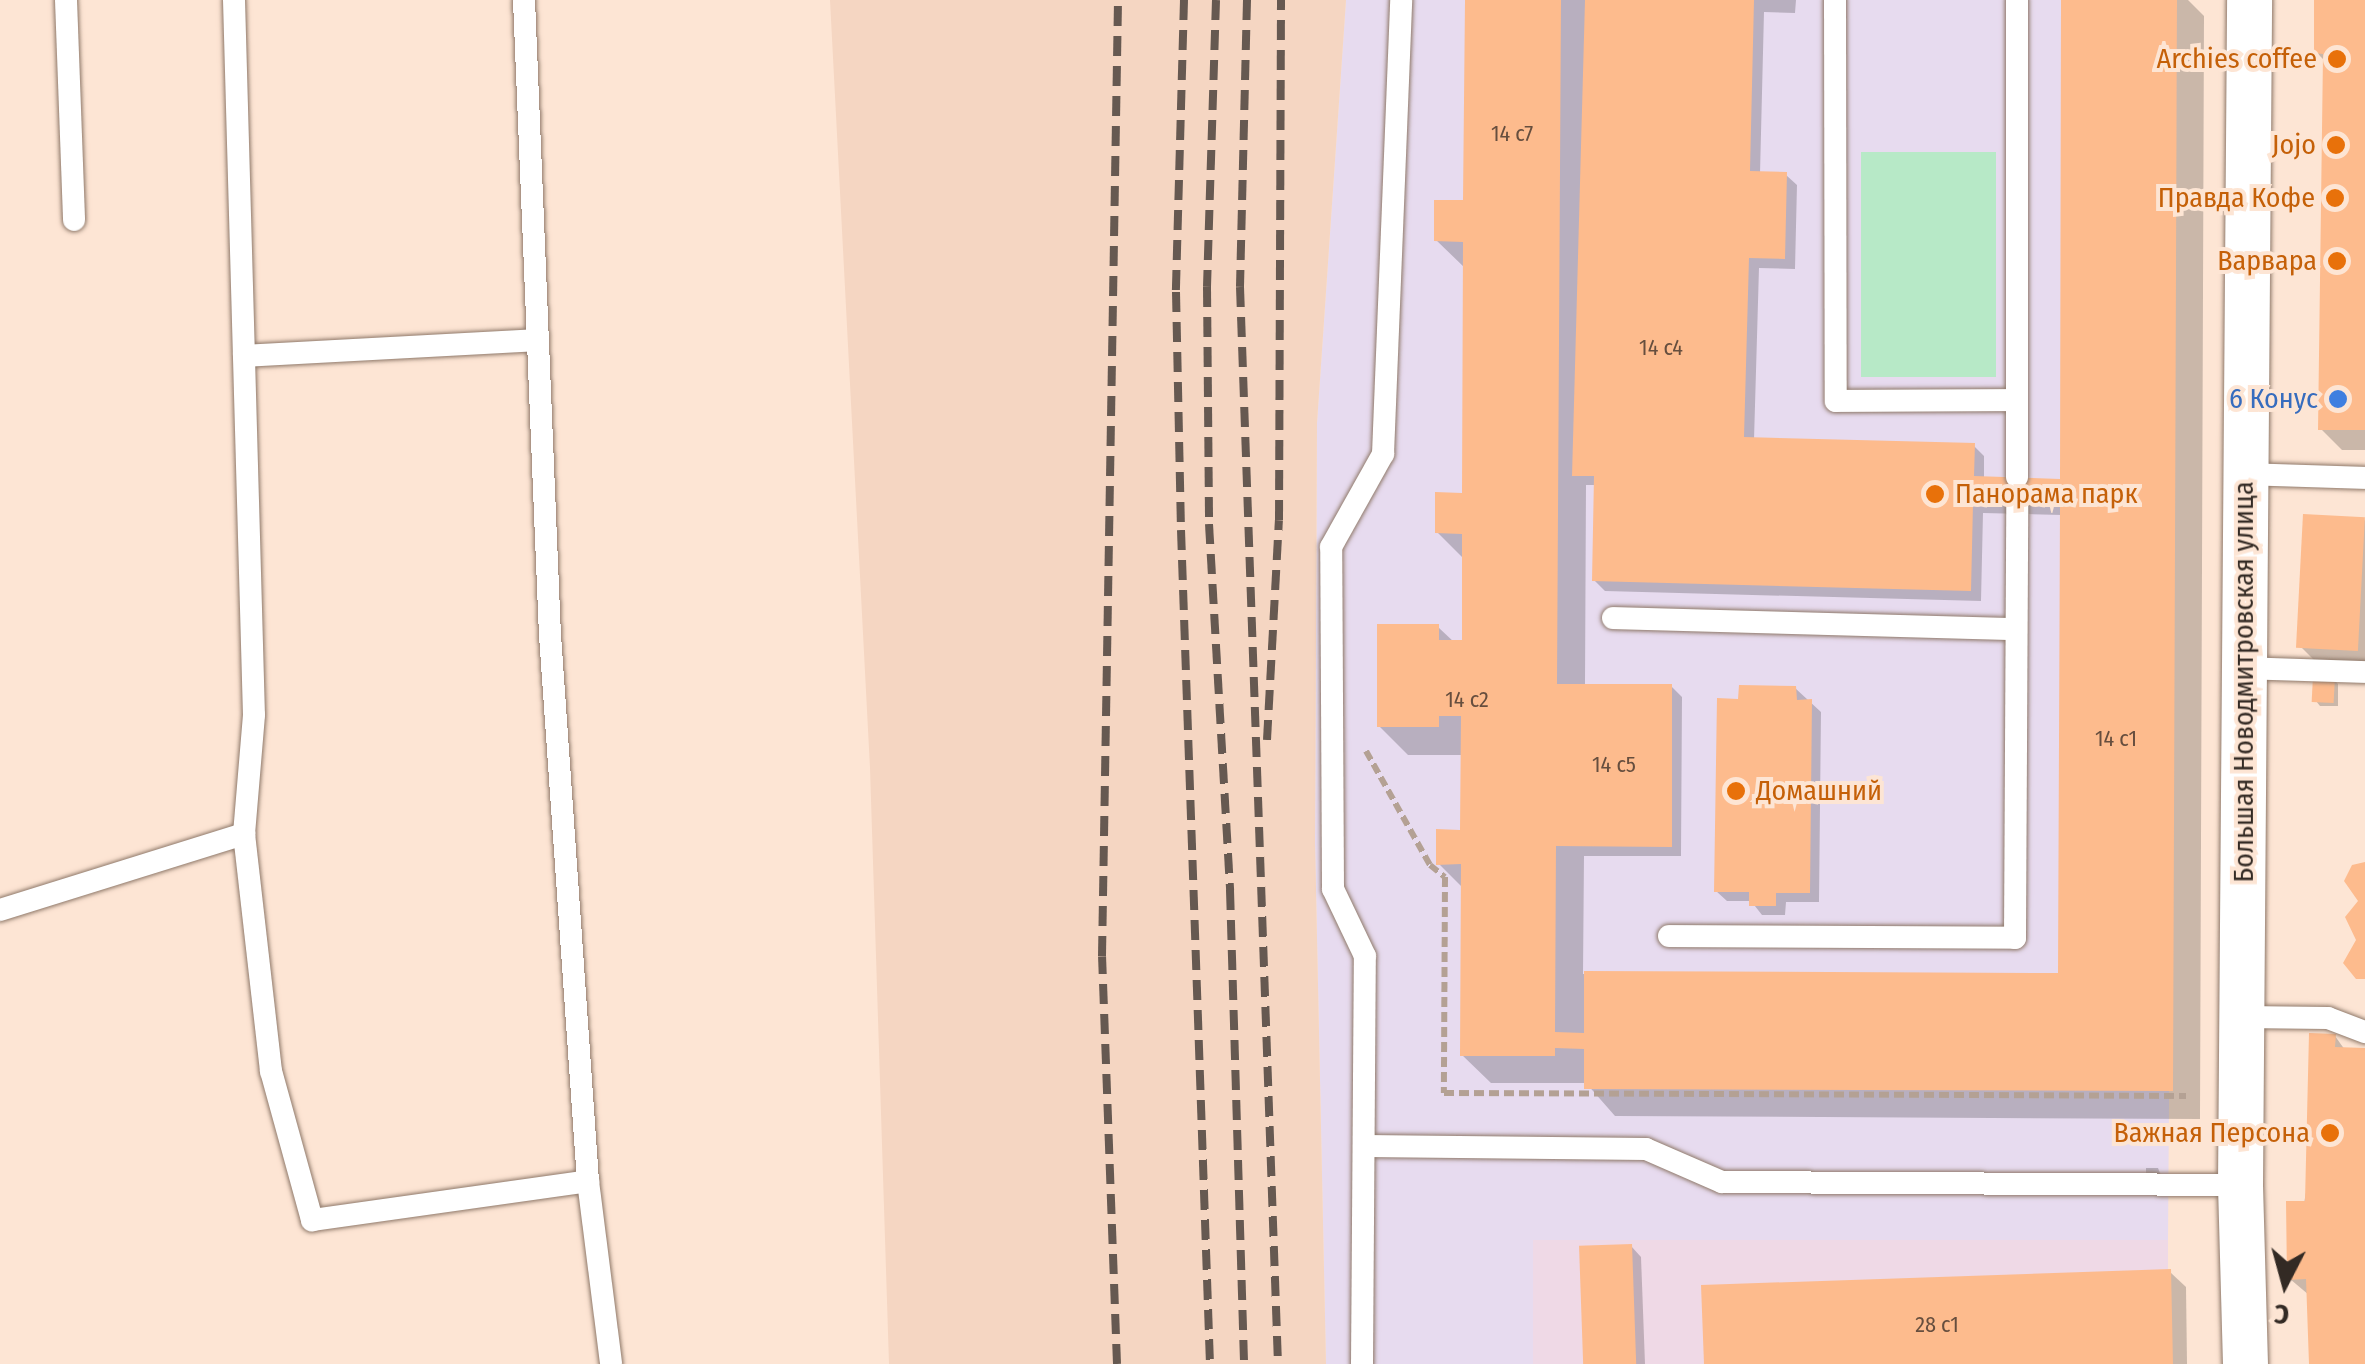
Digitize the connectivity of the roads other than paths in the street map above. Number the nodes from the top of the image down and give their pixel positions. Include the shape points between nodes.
1 (66, 0) edge
2 (234, 0) edge
3 (524, 0) edge
4 (1401, 0) edge
5 (1836, 0) edge
6 (2017, 0) edge
7 (2249, 0) edge
8 (74, 220) dead end
9 (538, 340) junction
10 (244, 356) junction
11 (2017, 400) junction
12 (2246, 474) junction
13 (2017, 477) dead end
14 (2365, 478) edge
15 (2017, 505) dead end
16 (1613, 618) dead end
17 (2016, 628) junction
18 (2244, 668) junction
19 (2365, 672) edge
20 (244, 834) junction
21 (0, 910) edge
22 (1669, 936) dead end
23 (2242, 1016) junction
24 (2365, 1032) edge
25 (1365, 1146) junction
26 (588, 1180) junction
27 (2240, 1185) junction
28 (611, 1364) edge
29 (1362, 1364) edge
30 (2245, 1364) edge

1 - 8 lane
2 - 10 lane
3 - 9 lane
4 - 25 lane via 1384,454 1331,547 1333,889 1365,956
5 - 11 lane via 1836,401
6 - 11 lane
7 - 12 street, Большая Новодмитровская улица
9 - 10 lane
9 - 26 lane via 550,635
10 - 20 lane via 254,714
11 - 13 lane
12 - 14 lane
12 - 18 street, Большая Новодмитровская улица
15 - 17 lane
16 - 17 lane
17 - 22 lane via 2016,938
18 - 19 lane
18 - 23 street, Большая Новодмитровская улица
20 - 21 lane
20 - 26 lane via 271,1071 312,1220
23 - 24 lane via 2328,1018
23 - 27 street, Большая Новодмитровская улица
25 - 27 lane via 1646,1149 1722,1182
25 - 29 lane
26 - 28 lane
27 - 30 street, Большая Новодмитровская улица

